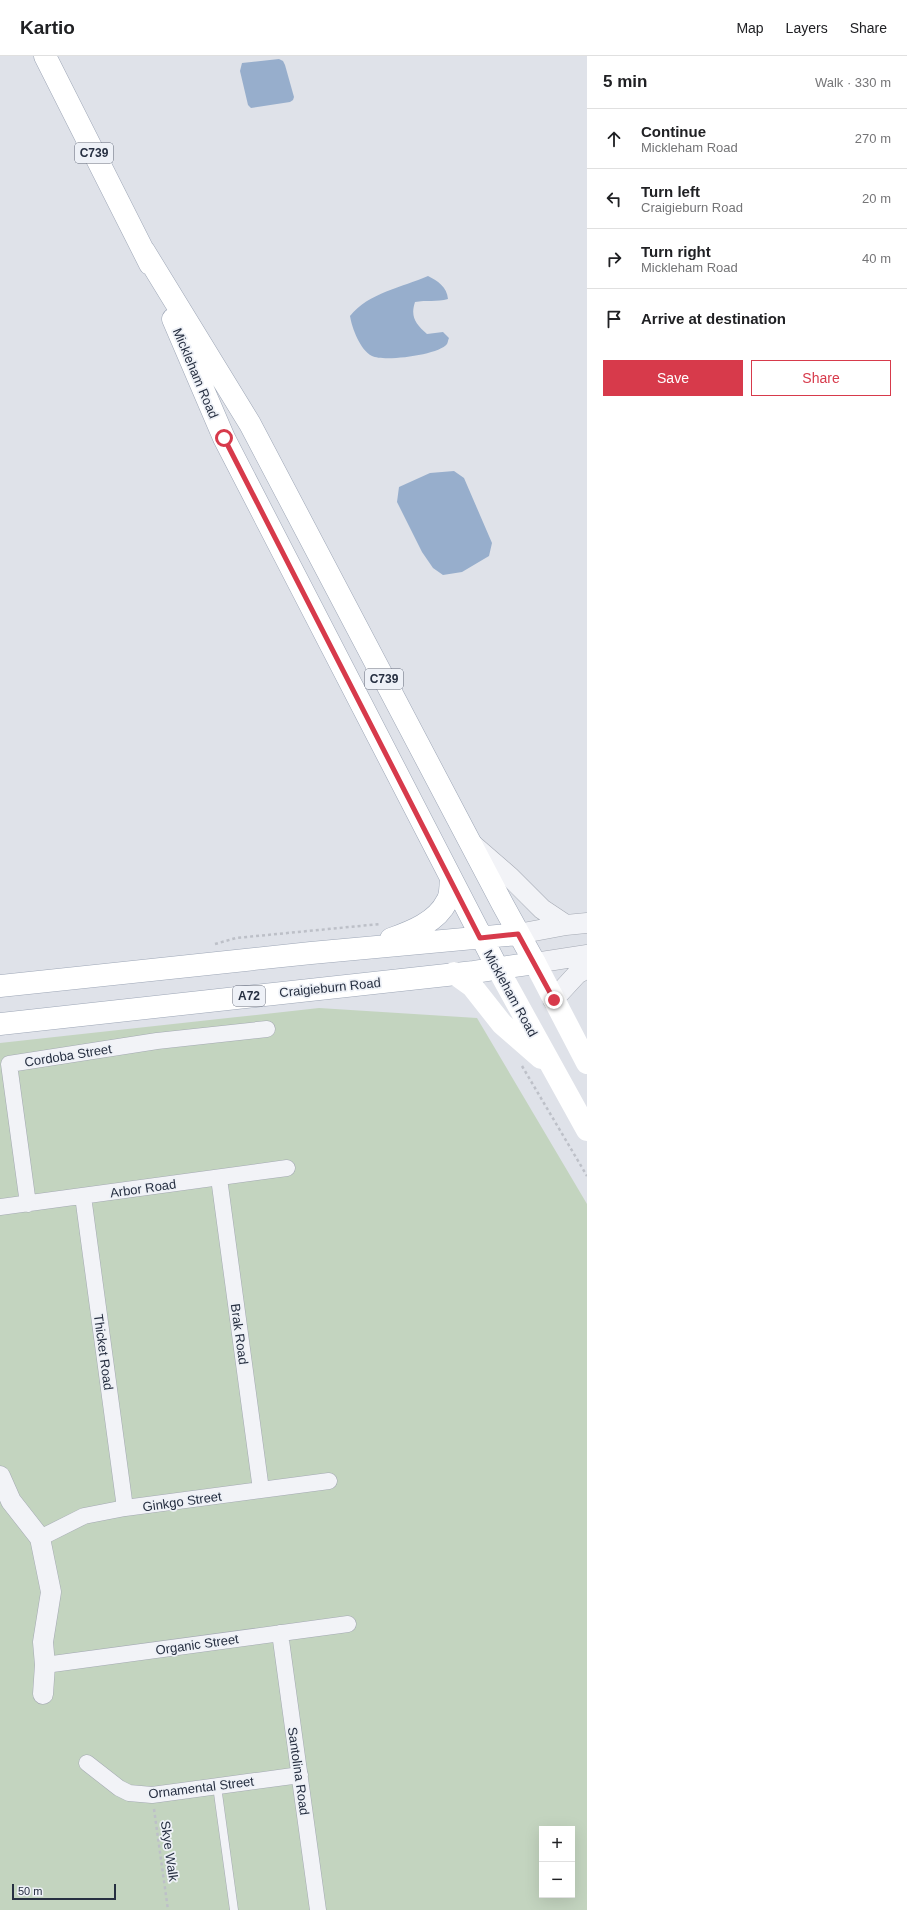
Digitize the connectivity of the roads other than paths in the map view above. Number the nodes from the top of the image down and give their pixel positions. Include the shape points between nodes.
1 (44, 56) edge
2 (144, 251) junction
3 (469, 841) junction
4 (451, 880) junction
5 (587, 923) edge
6 (566, 925) junction
7 (518, 934) junction
8 (480, 938) junction
9 (361, 949) junction
10 (587, 955) edge
11 (535, 963) junction
12 (587, 968) edge
13 (498, 969) junction
14 (454, 973) junction
15 (0, 986) edge
16 (554, 1000) junction
17 (0, 1024) edge
18 (267, 1029) dead end
19 (587, 1063) edge
20 (553, 1070) junction
21 (587, 1130) edge
22 (287, 1168) dead end
23 (219, 1178) junction
24 (83, 1196) junction
25 (28, 1204) junction
26 (0, 1207) edge
27 (0, 1476) edge
28 (329, 1481) dead end
29 (261, 1490) junction
30 (125, 1508) junction
31 (40, 1538) junction
32 (348, 1624) dead end
33 (280, 1633) junction
34 (45, 1665) junction
35 (43, 1694) dead end
36 (87, 1763) dead end
37 (300, 1775) junction
38 (217, 1786) junction
39 (234, 1910) edge
40 (318, 1910) edge

1 - 2 main road, Mickleham Road / C739
2 - 3 main road, Mickleham Road / C739 via 250,424
2 - 4 main road, Mickleham Road / C739 via 224,438
3 - 6 street via 542,909
3 - 7 main road, Mickleham Road / C739
4 - 8 main road, Mickleham Road / C739
4 - 9 main road via 448,901 429,921 418,928
5 - 6 street
6 - 7 street
7 - 8 main road
7 - 11 main road, Mickleham Road / C739
8 - 9 main road
8 - 13 main road, Mickleham Road / C739
9 - 15 main road
10 - 11 street, Craigieburn Road
11 - 13 main road, Craigieburn Road / A72
11 - 16 main road, Mickleham Road / C739
12 - 16 street via 577,974
13 - 14 main road, Craigieburn Road / A72
13 - 20 main road, Mickleham Road / C739
14 - 17 main road, Craigieburn Road / A72
14 - 20 main road via 472,986 502,1024
16 - 19 main road, Mickleham Road / C739
18 - 25 street, Cordoba Street via 157,1041 9,1064
20 - 21 main road, Mickleham Road / C739
22 - 23 street, Arbor Road
23 - 24 street, Arbor Road
23 - 29 street, Brak Road
24 - 25 street, Arbor Road
24 - 30 street, Thicket Road
25 - 26 street, Arbor Road
27 - 31 street via 11,1501
28 - 29 street, Ginkgo Street
29 - 30 street, Ginkgo Street
30 - 31 street, Ginkgo Street via 84,1516
31 - 34 street via 51,1592 43,1642
32 - 33 street, Organic Street
33 - 34 street, Organic Street
33 - 37 street, Santolina Road
34 - 35 street
36 - 38 street, Ornamental Street via 129,1793 152,1795
37 - 38 street, Ornamental Street
37 - 40 street, Santolina Road
38 - 39 lane

